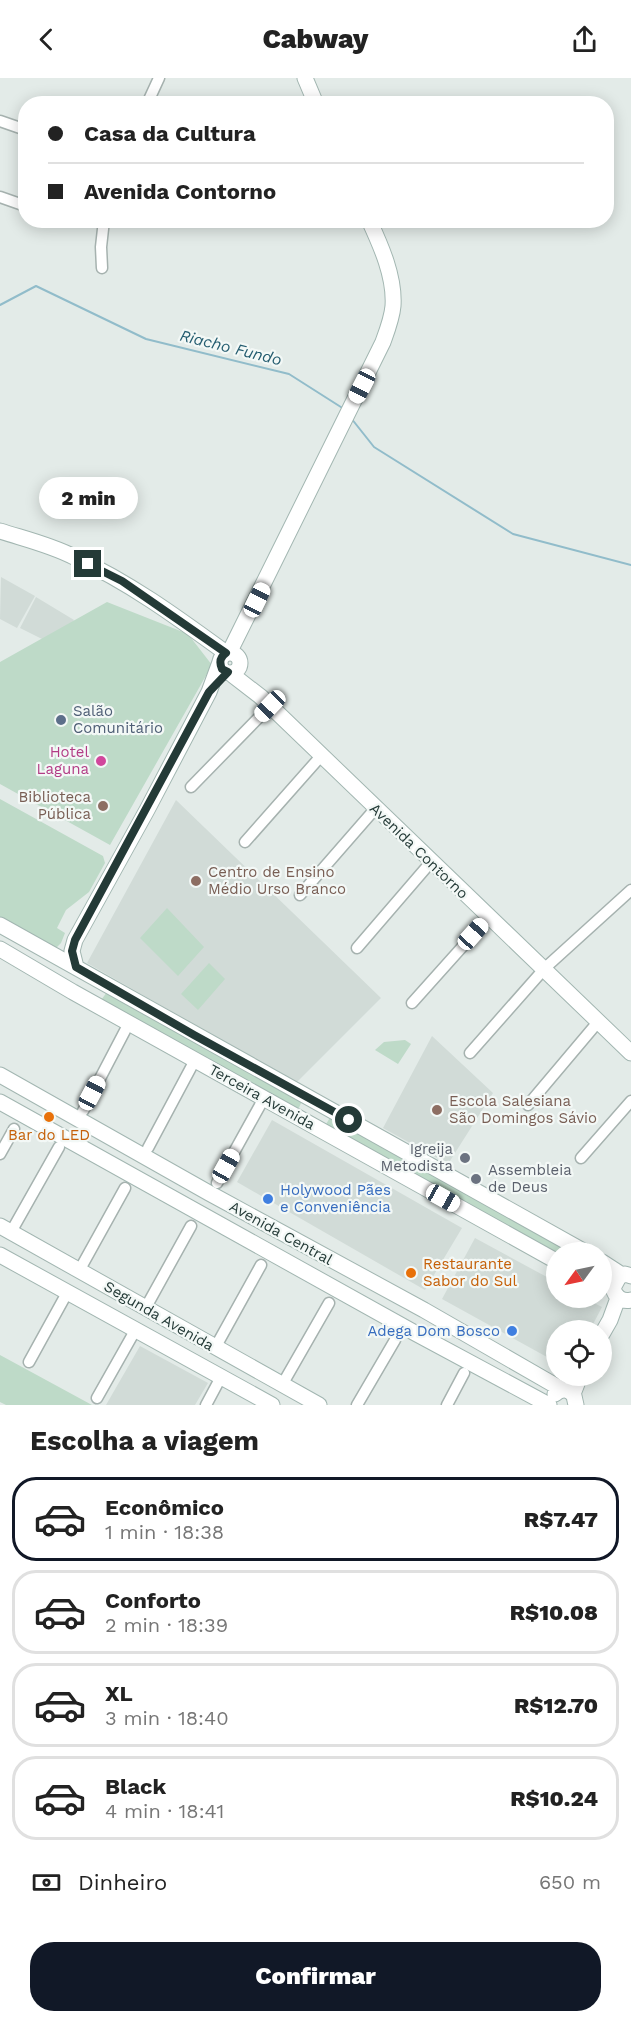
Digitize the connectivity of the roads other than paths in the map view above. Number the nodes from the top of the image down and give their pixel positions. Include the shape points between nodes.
1 (159, 78) edge
2 (304, 78) edge
3 (151, 96) edge
4 (312, 96) edge
5 (0, 121) edge
6 (18, 127) edge
7 (0, 198) edge
8 (18, 203) edge
9 (103, 228) edge
10 (372, 228) edge
11 (102, 268) dead end
12 (0, 531) edge
13 (229, 662) junction
14 (266, 702) junction
15 (321, 756) junction
16 (191, 788) dead end
17 (375, 809) junction
18 (245, 842) dead end
19 (431, 862) junction
20 (631, 890) edge
21 (300, 895) dead end
22 (489, 917) junction
23 (0, 925) edge
24 (75, 940) junction
25 (357, 948) dead end
26 (0, 949) edge
27 (55, 954) junction
28 (544, 969) junction
29 (81, 970) junction
30 (103, 983) junction
31 (73, 992) junction
32 (412, 1003) dead end
33 (96, 1005) junction
34 (598, 1022) junction
35 (129, 1023) junction
36 (470, 1053) dead end
37 (631, 1053) edge
38 (195, 1060) junction
39 (0, 1075) edge
40 (264, 1098) junction
41 (310, 1099) junction
42 (631, 1101) edge
43 (0, 1102) edge
44 (528, 1105) dead end
45 (330, 1110) junction
46 (82, 1118) junction
47 (300, 1119) junction
48 (14, 1129) dead end
49 (321, 1130) junction
50 (67, 1143) junction
51 (148, 1148) dead end
52 (0, 1154) edge
53 (581, 1158) dead end
54 (217, 1183) dead end
55 (125, 1188) dead end
56 (191, 1226) dead end
57 (6, 1229) edge
58 (567, 1242) edge
59 (312, 1249) junction
60 (0, 1255) edge
61 (546, 1256) edge
62 (328, 1258) junction
63 (261, 1265) dead end
64 (612, 1267) edge
65 (299, 1268) junction
66 (79, 1271) junction
67 (628, 1274) edge
68 (323, 1281) junction
69 (68, 1293) junction
70 (625, 1300) edge
71 (329, 1303) dead end
72 (145, 1309) junction
73 (610, 1320) edge
74 (136, 1329) junction
75 (395, 1340) dead end
76 (215, 1348) junction
77 (29, 1362) dead end
78 (464, 1373) dead end
79 (264, 1375) junction
80 (221, 1377) junction
81 (282, 1385) junction
82 (254, 1395) junction
83 (570, 1395) edge
84 (97, 1398) dead end
85 (206, 1405) edge
86 (271, 1405) edge
87 (319, 1405) edge
88 (357, 1405) edge
89 (447, 1405) edge
90 (550, 1405) edge
91 (591, 1405) edge

1 - 3 street
2 - 4 street
5 - 6 street
7 - 8 street
9 - 11 street
10 - 13 street via 392,287 393,307 383,342
12 - 13 street, Avenida Contorno via 61,551 122,581 202,636
13 - 14 street, Avenida Contorno
13 - 24 street
14 - 15 street, Avenida Contorno
14 - 16 street
15 - 17 street, Avenida Contorno
15 - 18 street
17 - 19 street, Avenida Contorno
17 - 21 street
19 - 22 street, Avenida Contorno
19 - 25 street
20 - 28 street
22 - 28 street, Avenida Contorno
22 - 32 street
23 - 27 street, Terceira Avenida
24 - 27 street
24 - 29 street via 72,951
26 - 31 street, Terceira Avenida
27 - 29 street, Terceira Avenida
28 - 34 street, Avenida Contorno
28 - 36 street
29 - 30 street, Terceira Avenida
29 - 31 street via 86,979 82,988
30 - 33 street via 94,995
30 - 41 street, Terceira Avenida
31 - 33 street, Terceira Avenida
33 - 35 street, Terceira Avenida
34 - 37 street, Avenida Contorno
34 - 44 street
35 - 38 street, Terceira Avenida
35 - 46 street
38 - 40 street, Terceira Avenida
38 - 51 street
39 - 46 street, Avenida Central
40 - 47 street, Terceira Avenida
40 - 54 street
41 - 45 street, Terceira Avenida
41 - 47 street
42 - 53 street
43 - 50 street, Avenida Central
45 - 49 street via 322,1118
45 - 58 street, Terceira Avenida
46 - 50 street via 81,1132
46 - 59 street, Avenida Central
47 - 49 street, Terceira Avenida
48 - 52 street
49 - 61 street, Terceira Avenida
50 - 57 street
50 - 65 street, Avenida Central
55 - 66 street
56 - 72 street
57 - 66 street, Segunda Avenida
59 - 62 street, Avenida Central
59 - 65 street via 310,1261
60 - 69 street, Segunda Avenida
62 - 68 street via 319,1270
62 - 83 street, Avenida Central
63 - 76 street
64 - 67 street
65 - 68 street, Avenida Central
66 - 72 street, Segunda Avenida
67 - 70 street via 614,1284
68 - 90 street, Avenida Central
69 - 74 street, Segunda Avenida
69 - 77 street
70 - 73 street
71 - 81 street
72 - 76 street, Segunda Avenida
74 - 80 street, Segunda Avenida
74 - 84 street
75 - 88 street
76 - 79 street, Segunda Avenida
78 - 89 street
79 - 81 street, Segunda Avenida
79 - 82 street via 261,1388
80 - 82 street, Segunda Avenida
80 - 85 street
81 - 86 street via 271,1392
81 - 87 street, Segunda Avenida
82 - 86 street, Segunda Avenida
83 - 90 street via 555,1394
83 - 91 street, Avenida Central

